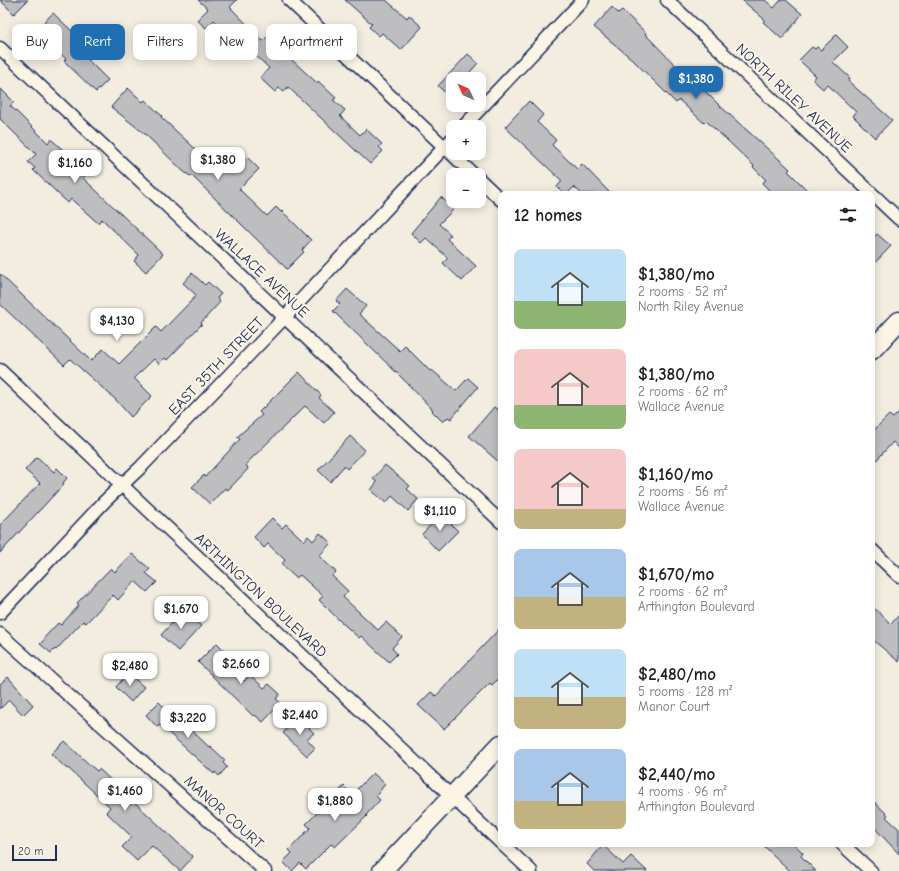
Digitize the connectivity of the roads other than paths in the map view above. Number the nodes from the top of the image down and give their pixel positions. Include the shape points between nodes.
1 (289, 0) edge
2 (583, 0) edge
3 (667, 0) edge
4 (0, 48) edge
5 (470, 120) edge
6 (444, 147) junction
7 (466, 168) edge
8 (486, 186) edge
9 (869, 191) edge
10 (875, 196) edge
11 (498, 197) edge
12 (899, 219) edge
13 (285, 317) junction
14 (899, 322) edge
15 (875, 347) edge
16 (0, 370) edge
17 (122, 486) junction
18 (498, 519) edge
19 (875, 553) edge
20 (899, 576) edge
21 (0, 613) edge
22 (0, 634) edge
23 (498, 747) edge
24 (451, 796) junction
25 (498, 839) edge
26 (506, 847) edge
27 (845, 847) edge
28 (265, 871) edge
29 (382, 871) edge
30 (531, 871) edge
31 (871, 871) edge

1 - 6 street
2 - 5 street
3 - 9 street, NORTH RILEY AVENUE
4 - 13 street, WALLACE AVENUE
6 - 7 street
6 - 13 street, EAST 35TH STREET
8 - 11 street
10 - 12 street, NORTH RILEY AVENUE
13 - 17 street, EAST 35TH STREET
13 - 18 street, WALLACE AVENUE
14 - 15 main road
16 - 17 street, ARTHINGTON BOULEVARD
17 - 21 street, EAST 35TH STREET
17 - 24 street, ARTHINGTON BOULEVARD
19 - 20 street
22 - 28 street, MANOR COURT
23 - 24 main road
24 - 25 street, ARTHINGTON BOULEVARD
24 - 29 main road
26 - 30 street, ARTHINGTON BOULEVARD
27 - 31 street

